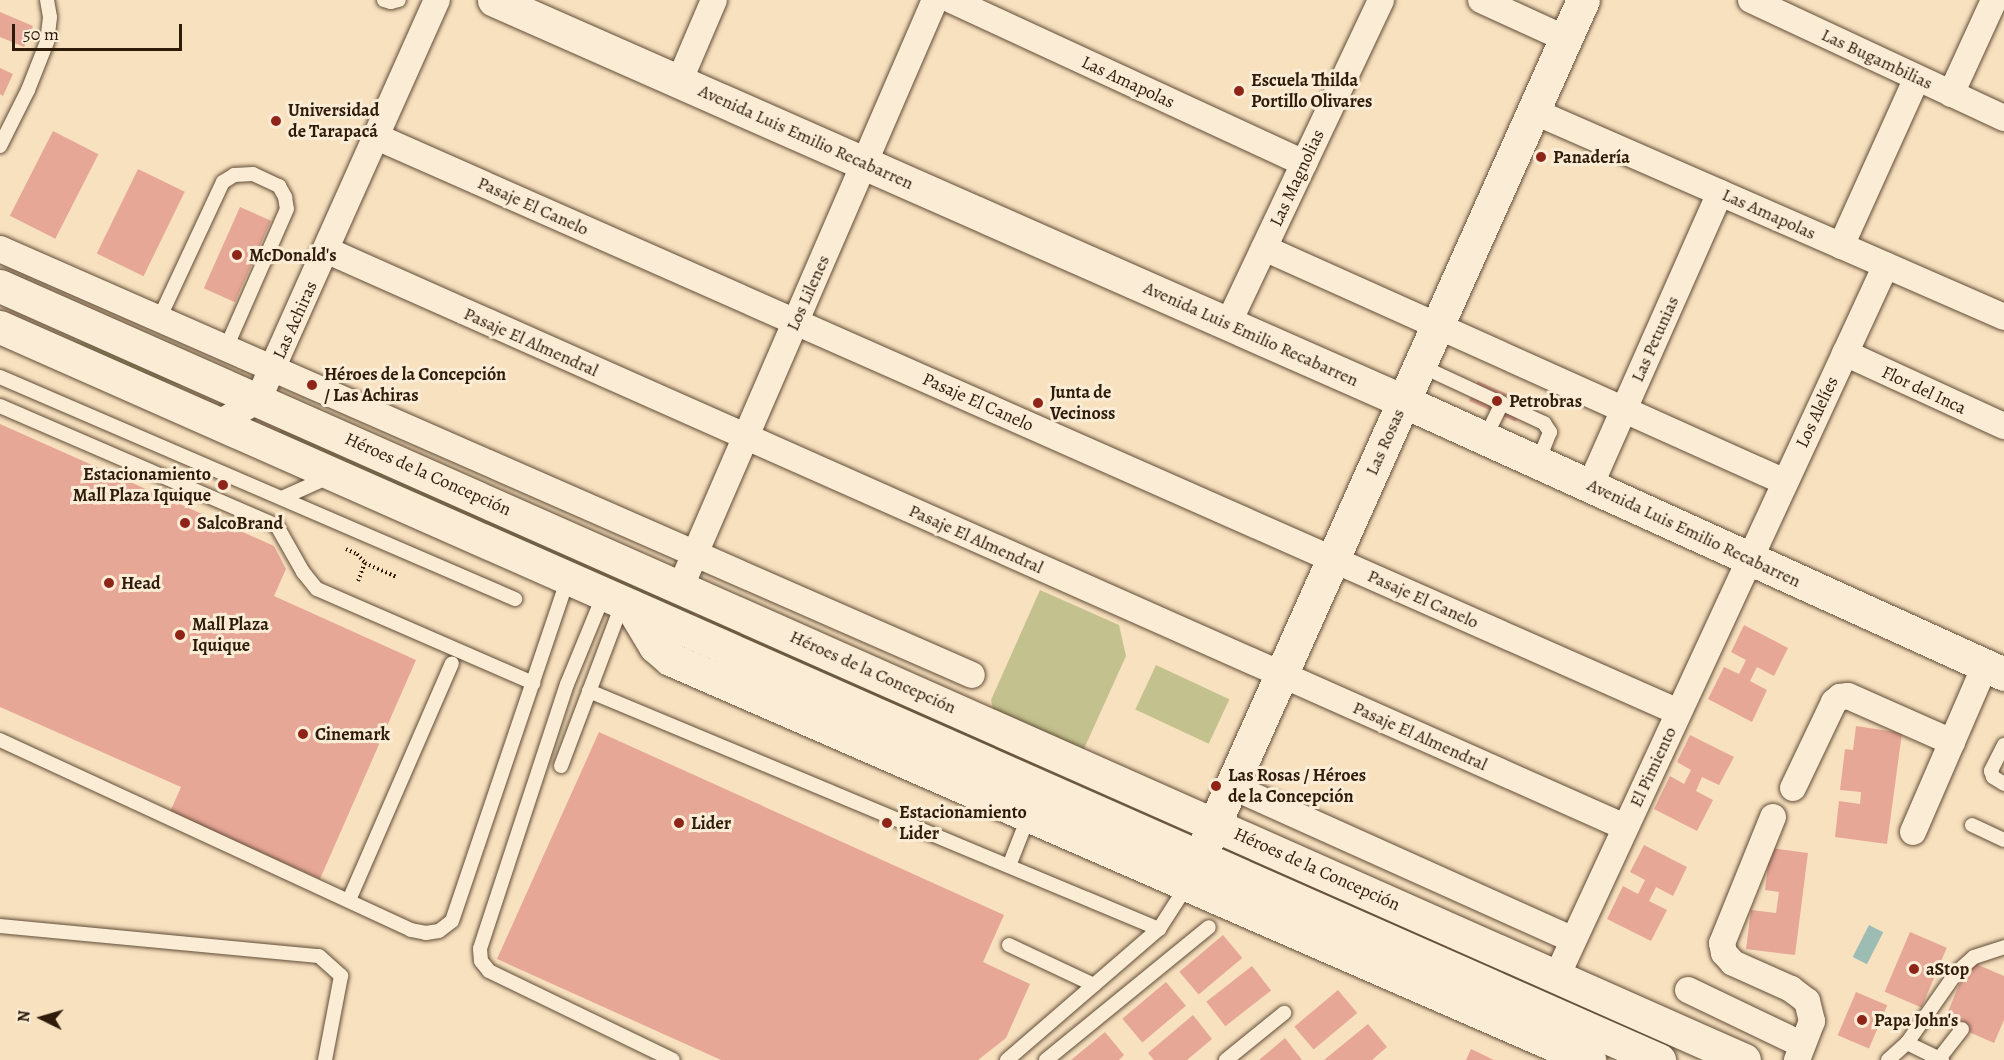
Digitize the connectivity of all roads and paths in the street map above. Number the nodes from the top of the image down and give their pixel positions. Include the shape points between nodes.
1 (48, 0) edge
2 (384, 0) edge
3 (399, 0) edge
4 (437, 0) edge
5 (714, 0) edge
6 (935, 0) edge
7 (951, 0) edge
8 (1381, 0) edge
9 (1480, 0) edge
10 (1583, 0) edge
11 (1751, 0) edge
12 (1994, 0) edge
13 (509, 3) edge
14 (1796, 10) edge
15 (1566, 39) junction
16 (1917, 78) junction
17 (679, 82) junction
18 (1951, 94) junction
19 (1533, 111) junction
20 (2004, 118) edge
21 (377, 137) junction
22 (1, 142) edge
23 (864, 163) junction
24 (1304, 163) junction
25 (1720, 193) junction
26 (1841, 246) junction
27 (1264, 248) junction
28 (0, 249) edge
29 (326, 250) junction
30 (1886, 265) junction
31 (0, 286) edge
32 (2004, 317) edge
33 (159, 319) junction
34 (795, 322) junction
35 (1228, 324) junction
36 (1437, 326) junction
37 (0, 327) edge
38 (226, 348) junction
39 (1845, 353) junction
40 (1420, 366) junction
41 (273, 369) junction
42 (0, 377) edge
43 (258, 400) junction
44 (1404, 401) junction
45 (1502, 403) junction
46 (0, 406) edge
47 (1624, 410) junction
48 (218, 424) junction
49 (2004, 426) edge
50 (745, 437) junction
51 (1485, 438) junction
52 (1538, 462) junction
53 (334, 474) junction
54 (1785, 482) junction
55 (1590, 486) junction
56 (282, 498) junction
57 (346, 549) dead end
58 (695, 553) junction
59 (1749, 558) junction
60 (1333, 559) junction
61 (366, 563) junction
62 (396, 577) dead end
63 (568, 578) junction
64 (358, 581) dead end
65 (681, 586) junction
66 (515, 599) dead end
67 (619, 601) junction
68 (452, 663) dead end
69 (1995, 670) edge
70 (972, 675) dead end
71 (1281, 675) junction
72 (533, 683) junction
73 (589, 691) junction
74 (1678, 712) junction
75 (0, 740) edge
76 (1952, 742) junction
77 (2004, 746) edge
78 (561, 766) dead end
79 (2004, 784) edge
80 (1232, 786) junction
81 (1793, 788) dead end
82 (1034, 801) junction
83 (1773, 817) dead end
84 (1215, 823) junction
85 (1972, 825) dead end
86 (1625, 828) junction
87 (1913, 832) dead end
88 (2004, 840) edge
89 (1009, 866) junction
90 (1194, 871) junction
91 (348, 900) junction
92 (0, 926) edge
93 (1209, 927) dead end
94 (1159, 929) junction
95 (1573, 940) junction
96 (1009, 945) dead end
97 (2004, 947) edge
98 (1557, 976) junction
99 (1094, 985) junction
100 (1688, 990) dead end
101 (1284, 1013) dead end
102 (1962, 1029) dead end
103 (1907, 1043) junction
104 (1800, 1052) edge
105 (325, 1060) edge
106 (673, 1060) edge
107 (1007, 1060) edge
108 (1046, 1060) edge
109 (1226, 1060) edge
110 (1589, 1060) edge
111 (1659, 1060) edge
112 (1744, 1060) edge
113 (1888, 1060) edge
114 (1940, 1060) edge

1 - 22 lane via 47,42
2 - 3 lane
4 - 21 street, Las Achiras
5 - 17 street
6 - 23 street, Los Lilenes
7 - 24 street, Las Amapolas
8 - 24 street, Las Magnolias
9 - 15 street
10 - 15 main road, Las Rosas
11 - 14 street, Las Bugambilias
12 - 18 street
13 - 17 main road, Avenida Luis Emilio Recabarren
14 - 16 street, Las Bugambilias
15 - 19 main road, Las Rosas
16 - 18 street, Las Bugambilias
16 - 26 street
17 - 23 main road, Avenida Luis Emilio Recabarren
18 - 20 street, Las Bugambilias
19 - 25 street, Las Amapolas
19 - 36 main road, Las Rosas
21 - 29 street, Las Achiras
21 - 34 street, Pasaje El Canelo
23 - 34 street, Los Lilenes
23 - 35 main road, Avenida Luis Emilio Recabarren
24 - 27 street, Las Magnolias
25 - 26 street, Las Amapolas
25 - 47 street, Las Petunias
26 - 30 street, Las Amapolas
27 - 35 street, Las Magnolias
27 - 36 street
28 - 33 street, Héroes de la Concepción
29 - 41 street, Las Achiras
29 - 50 street, Pasaje El Almendral
30 - 32 street, Las Amapolas
30 - 39 street, Los Alelíes
31 - 43 main road, Héroes de la Concepción
33 - 38 street, Héroes de la Concepción
33 - 38 lane via 224,182 234,175 252,174 279,186 287,209
34 - 50 street, Los Lilenes
34 - 60 street, Pasaje El Canelo
35 - 44 main road, Avenida Luis Emilio Recabarren
36 - 40 main road, Las Rosas
36 - 47 street
37 - 48 main road, Héroes de la Concepción
38 - 41 street, Héroes de la Concepción
39 - 49 street, Flor del Inca
39 - 54 street, Los Alelíes
40 - 44 main road, Las Rosas
40 - 45 lane
41 - 43 street, Las Achiras
41 - 58 street, Héroes de la Concepción
42 - 56 lane
43 - 48 street
43 - 65 main road, Héroes de la Concepción
44 - 51 main road, Avenida Luis Emilio Recabarren
44 - 60 main road, Las Rosas
45 - 51 lane
45 - 52 lane via 1548,427 1550,432
46 - 72 lane via 277,526 303,572 317,588
47 - 54 street
47 - 55 street, Las Petunias
48 - 53 main road, Héroes de la Concepción
50 - 58 street, Los Lilenes
50 - 71 street, Pasaje El Almendral
51 - 52 main road, Avenida Luis Emilio Recabarren
52 - 55 main road, Avenida Luis Emilio Recabarren
53 - 56 lane
53 - 63 main road, Héroes de la Concepción
54 - 59 street, Los Alelíes
55 - 59 main road, Avenida Luis Emilio Recabarren
56 - 66 lane
57 - 61 path
58 - 65 street, Los Lilenes
58 - 70 street, Héroes de la Concepción
59 - 69 main road, Avenida Luis Emilio Recabarren
59 - 74 street, El Pimiento
60 - 71 main road, Las Rosas
60 - 74 street, Pasaje El Canelo
61 - 62 path
61 - 64 path
63 - 67 main road, Héroes de la Concepción
63 - 72 lane
65 - 84 main road, Héroes de la Concepción
67 - 73 lane
67 - 82 main road, Héroes de la Concepción
67 - 106 lane via 567,684 480,949 481,961 489,971
68 - 91 lane
69 - 76 street
71 - 80 main road, Las Rosas
71 - 86 street, Pasaje El Almendral
72 - 91 lane via 452,921 440,931 411,930
73 - 78 lane
73 - 89 lane
74 - 86 street, El Pimiento
75 - 91 lane
76 - 81 street via 1848,696 1840,697 1834,702
76 - 87 street
77 - 79 lane via 1991,771
80 - 84 main road, Las Rosas
80 - 95 street
82 - 89 lane
82 - 90 main road, Héroes de la Concepción
83 - 104 street via 1722,943 1724,954 1733,963 1791,989 1807,1001 1812,1022
84 - 90 main road, Las Rosas
84 - 98 main road, Héroes de la Concepción
85 - 88 lane
86 - 95 street, El Pimiento
89 - 94 lane
90 - 94 lane
90 - 110 main road, Héroes de la Concepción
90 - 111 main road, Héroes de la Concepción
92 - 105 lane via 319,956 341,976
93 - 108 lane
94 - 99 lane
95 - 98 street, El Pimiento
96 - 99 lane
97 - 103 lane via 1974,957 1956,973
98 - 112 main road, Héroes de la Concepción
99 - 107 lane
100 - 104 street
101 - 109 lane
102 - 114 lane
103 - 113 lane
103 - 114 lane

